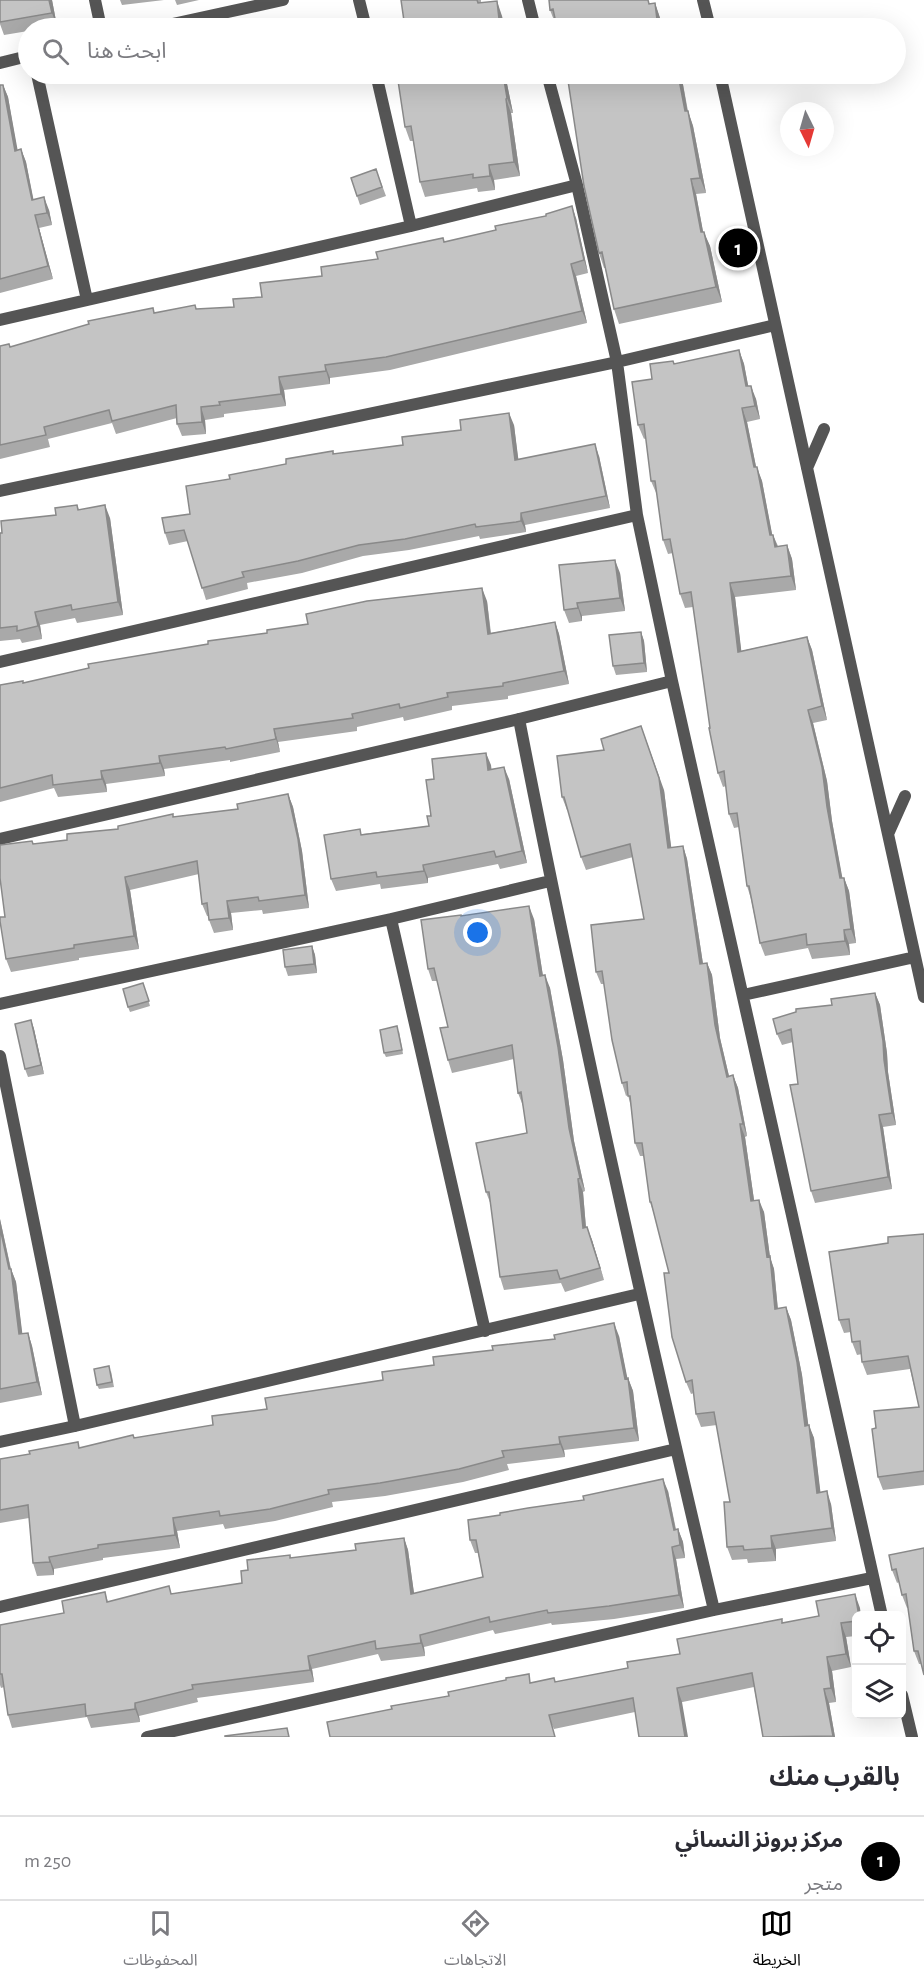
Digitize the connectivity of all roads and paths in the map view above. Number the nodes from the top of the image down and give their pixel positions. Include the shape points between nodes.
1 (95, 0) edge
2 (283, 0) edge
3 (360, 0) edge
4 (528, 0) edge
5 (704, 0) edge
6 (99, 18) edge
7 (200, 18) edge
8 (364, 18) edge
9 (532, 18) edge
10 (708, 18) edge
11 (18, 58) edge
12 (0, 63) edge
13 (39, 84) edge
14 (378, 84) edge
15 (550, 84) edge
16 (722, 84) edge
17 (577, 185) junction
18 (411, 226) junction
19 (87, 300) junction
20 (0, 320) edge
21 (775, 325) junction
22 (617, 362) junction
23 (824, 429) dead end
24 (807, 468) junction
25 (0, 491) edge
26 (637, 515) junction
27 (0, 662) edge
28 (672, 681) junction
29 (519, 719) junction
30 (905, 796) dead end
31 (888, 834) junction
32 (0, 839) edge
33 (550, 881) junction
34 (391, 919) junction
35 (915, 957) junction
36 (742, 995) junction
37 (924, 997) edge
38 (0, 1004) edge
39 (0, 1056) edge
40 (639, 1294) junction
41 (485, 1331) junction
42 (75, 1426) junction
43 (0, 1442) edge
44 (676, 1449) junction
45 (872, 1578) junction
46 (0, 1606) edge
47 (714, 1610) junction
48 (881, 1611) edge
49 (906, 1712) edge
50 (147, 1737) edge
51 (912, 1737) edge

1 - 6 street
2 - 7 street
3 - 8 street
4 - 9 street
5 - 10 street
11 - 12 street
13 - 19 street
14 - 18 street
15 - 17 street
16 - 21 street
17 - 18 street
17 - 22 street
18 - 19 street
19 - 20 street
21 - 22 street
21 - 24 street
22 - 25 street
22 - 26 street
23 - 24 street
24 - 31 street
26 - 27 street
26 - 28 street
28 - 29 street
28 - 36 street
29 - 32 street
29 - 33 street
30 - 31 street
31 - 35 street
33 - 34 street
33 - 40 street
34 - 38 street
34 - 41 street
35 - 36 street
35 - 37 street
36 - 45 street
39 - 42 street
40 - 41 street
40 - 44 street
41 - 42 street
42 - 43 street
44 - 46 street
44 - 47 street
45 - 47 street
45 - 48 street
47 - 50 street
49 - 51 street

